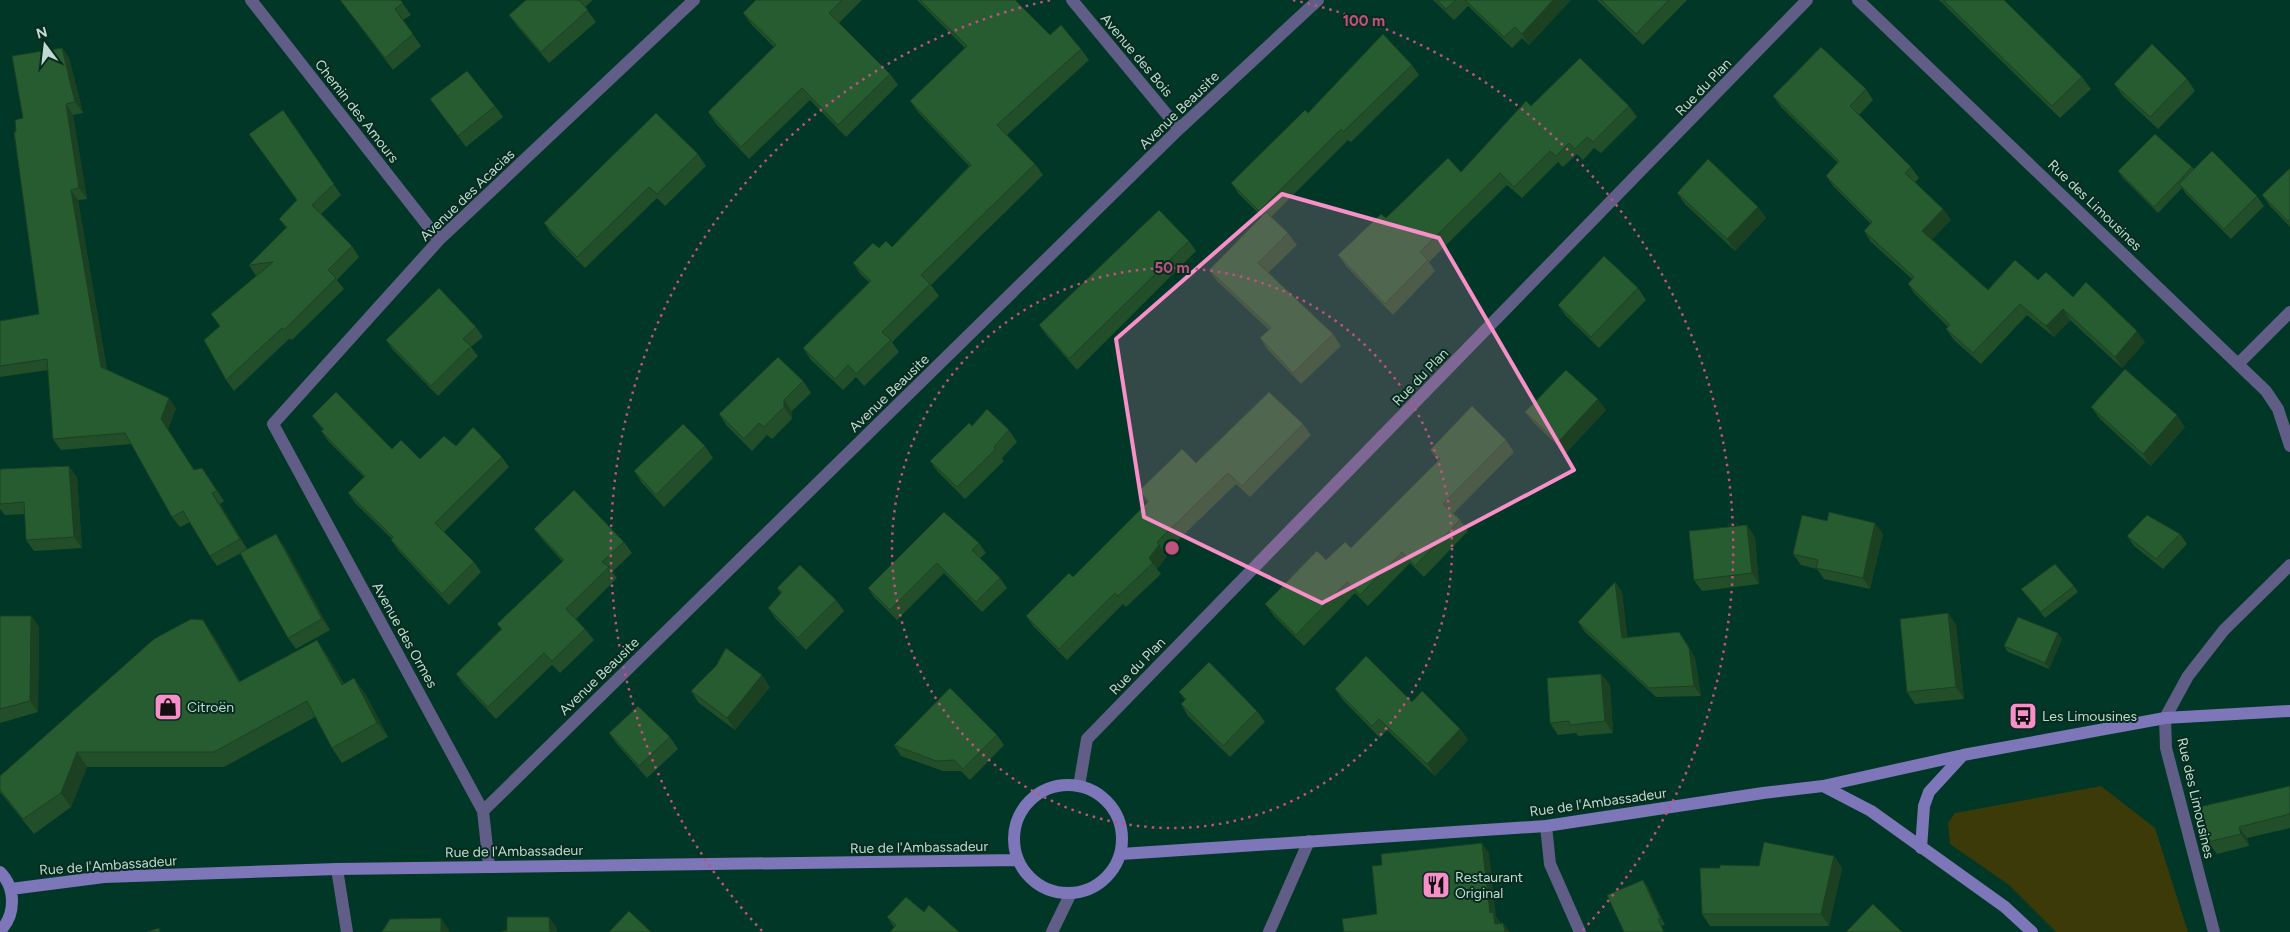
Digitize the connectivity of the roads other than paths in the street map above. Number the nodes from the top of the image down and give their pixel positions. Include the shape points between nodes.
1 (252, 0) edge
2 (694, 0) edge
3 (1072, 0) edge
4 (1318, 0) edge
5 (1807, 0) edge
6 (1858, 0) edge
7 (1179, 129) junction
8 (439, 240) junction
9 (2290, 312) edge
10 (2239, 363) junction
11 (273, 424) joint
12 (2290, 446) edge
13 (2290, 565) edge
14 (2290, 711) edge
15 (2165, 718) junction
16 (1963, 754) junction
17 (1079, 786) junction
18 (1823, 786) junction
19 (483, 811) junction
20 (1546, 826) junction
21 (1309, 841) junction
22 (1921, 848) junction
23 (1121, 854) junction
24 (1018, 860) junction
25 (489, 866) junction
26 (337, 869) junction
27 (0, 872) edge
28 (10, 889) junction
29 (1071, 893) junction
30 (0, 931) edge
31 (347, 932) edge
32 (1052, 932) edge
33 (1269, 932) edge
34 (1580, 932) edge
35 (2032, 932) edge
36 (2214, 932) edge

1 - 8 street, Chemin des Amours
2 - 8 street, Avenue des Acacias
3 - 7 street, Avenue des Bois
4 - 7 street, Avenue Beausite
5 - 17 street, Rue du Plan via 1087,739
6 - 10 street, Rue des Limousines
7 - 19 street, Avenue Beausite
8 - 11 street, Avenue des Acacias
9 - 10 street
10 - 12 street, Rue des Limousines via 2278,409
11 - 19 street, Avenue des Ormes
13 - 15 street via 2219,636 2188,676
14 - 15 main road, Rue de l'Ambassadeur
15 - 16 main road, Rue de l'Ambassadeur
15 - 36 street, Rue des Limousines via 2166,748
16 - 18 main road, Rue de l'Ambassadeur
16 - 22 main road via 1929,792 1924,806
17 - 23 main road via 1096,792 1110,804 1119,819 1123,837
17 - 24 main road via 1045,790 1031,799 1015,828
18 - 20 main road, Rue de l'Ambassadeur
18 - 22 main road via 1871,811
19 - 25 street, Avenue des Ormes
20 - 21 main road, Rue de l'Ambassadeur
20 - 34 street via 1550,864
21 - 23 main road, Rue de l'Ambassadeur
21 - 33 street
22 - 35 main road via 2005,907
23 - 29 main road via 1114,869 1102,881 1088,890
24 - 25 main road, Rue de l'Ambassadeur
24 - 29 main road via 1026,874 1039,886
25 - 26 main road, Rue de l'Ambassadeur
26 - 28 main road, Rue de l'Ambassadeur via 104,877
26 - 31 street
27 - 28 main road
28 - 30 main road via 11,915
29 - 32 street

